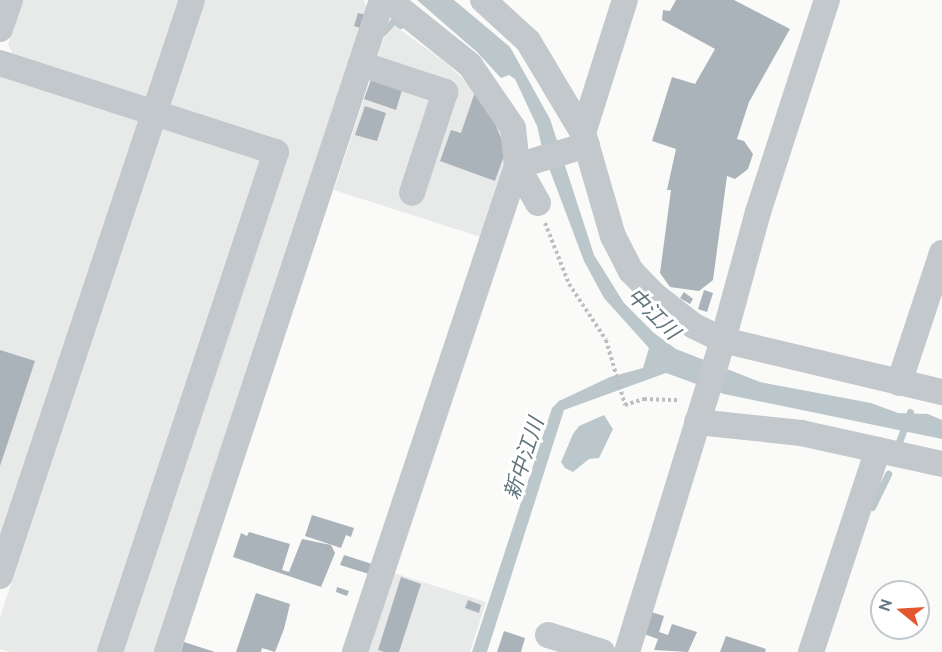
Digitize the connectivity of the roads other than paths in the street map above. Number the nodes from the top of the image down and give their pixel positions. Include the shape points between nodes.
1 (10, 0) edge
2 (192, 0) edge
3 (382, 0) edge
4 (389, 0) edge
5 (483, 0) edge
6 (624, 0) edge
7 (827, 0) edge
8 (0, 29) edge
9 (0, 63) edge
10 (361, 64) junction
11 (154, 113) junction
12 (583, 142) junction
13 (522, 165) junction
14 (412, 193) dead end
15 (538, 203) road end
16 (942, 253) edge
17 (720, 350) junction
18 (899, 382) junction
19 (942, 392) edge
20 (700, 412) junction
21 (878, 450) junction
22 (942, 464) edge
23 (0, 576) edge
24 (548, 634) dead end
25 (110, 652) edge
26 (167, 652) edge
27 (355, 652) edge
28 (602, 652) edge
29 (627, 652) edge
30 (811, 652) edge

1 - 8 street
2 - 11 street
3 - 10 street
4 - 13 street via 470,65 513,128
5 - 12 street via 528,41
6 - 12 street
7 - 17 street via 758,212
9 - 11 street
10 - 14 street via 445,92
10 - 26 street
11 - 23 street
11 - 25 street via 276,152
12 - 13 street
12 - 17 street via 613,236 631,271
13 - 15 street
13 - 27 street
16 - 18 street
17 - 18 street
17 - 20 street
18 - 19 street
20 - 21 street
20 - 29 street
21 - 22 street
21 - 30 street
24 - 28 street

